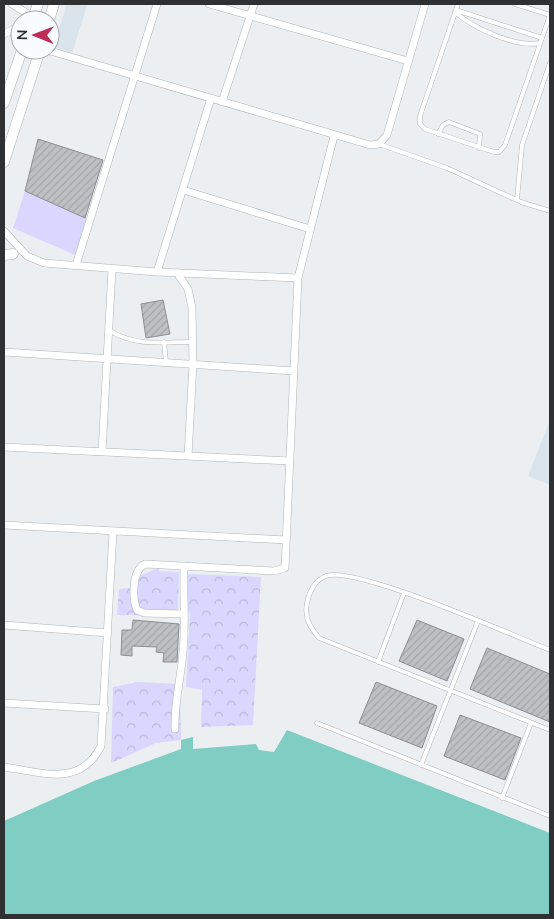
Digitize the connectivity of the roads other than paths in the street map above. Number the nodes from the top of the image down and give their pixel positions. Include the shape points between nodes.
1 (157, 4) edge
2 (210, 4) edge
3 (254, 4) edge
4 (425, 4) edge
5 (458, 4) edge
6 (515, 4) edge
7 (456, 11) junction
8 (550, 15) edge
9 (250, 16) junction
10 (541, 41) junction
11 (60, 54) edge
12 (19, 60) edge
13 (37, 60) edge
14 (408, 61) junction
15 (550, 63) edge
16 (134, 76) junction
17 (211, 98) junction
18 (222, 102) junction
19 (4, 103) edge
20 (438, 134) junction
21 (334, 136) junction
22 (379, 144) junction
23 (479, 148) junction
24 (4, 162) edge
25 (183, 190) junction
26 (517, 200) junction
27 (550, 211) edge
28 (310, 228) junction
29 (4, 231) edge
30 (7, 253) edge
31 (27, 256) junction
32 (76, 265) junction
33 (112, 269) junction
34 (157, 272) junction
35 (176, 273) junction
36 (298, 278) junction
37 (109, 330) junction
38 (164, 342) junction
39 (193, 342) junction
40 (4, 352) edge
41 (107, 359) junction
42 (166, 362) junction
43 (193, 364) junction
44 (294, 371) junction
45 (4, 447) edge
46 (102, 452) junction
47 (188, 456) junction
48 (288, 461) junction
49 (4, 525) edge
50 (113, 532) junction
51 (286, 540) junction
52 (184, 566) junction
53 (404, 593) junction
54 (182, 614) junction
55 (478, 622) junction
56 (4, 625) edge
57 (108, 633) junction
58 (550, 650) edge
59 (378, 662) junction
60 (450, 690) junction
61 (4, 703) edge
62 (105, 709) junction
63 (317, 723) dead end
64 (531, 723) junction
65 (175, 729) dead end
66 (550, 730) edge
67 (421, 765) junction
68 (4, 767) edge
69 (502, 798) junction
70 (550, 816) edge

1 - 16 street
2 - 9 street
3 - 9 street
4 - 14 street
5 - 7 lane
6 - 8 lane
7 - 10 lane
7 - 10 lane via 476,27 519,42
7 - 20 lane via 419,120 425,130
8 - 10 lane
9 - 14 street
9 - 18 street
10 - 23 lane via 504,148 494,152
11 - 16 street
12 - 19 street
13 - 24 street
14 - 22 street via 387,135
15 - 26 lane via 522,145
16 - 17 street
16 - 32 street
17 - 18 street
17 - 25 street
18 - 21 street
20 - 23 lane
20 - 23 lane via 443,124 451,123 479,132 482,138
21 - 22 street via 364,145
21 - 28 street
22 - 26 lane via 447,168
25 - 28 street
25 - 34 street
26 - 27 lane
28 - 36 street
29 - 31 street
30 - 31 street
31 - 32 street via 44,262
32 - 33 street
33 - 34 street
33 - 37 street
34 - 35 street
35 - 36 street
35 - 39 street via 190,297
36 - 44 street
37 - 38 lane via 137,342
37 - 41 street
38 - 39 lane
38 - 42 lane
39 - 43 street
40 - 41 street
41 - 42 street
41 - 46 street
42 - 43 street
43 - 44 street
43 - 47 street
44 - 48 street
45 - 46 street
46 - 47 street
47 - 48 street
48 - 51 street
49 - 50 street
50 - 51 street
50 - 57 street
51 - 52 street via 285,568 282,570
52 - 54 street
52 - 54 street via 145,564 136,572 135,604 138,610
53 - 55 lane
53 - 59 lane
53 - 59 lane via 352,577 327,576 314,585 307,601 307,619 319,638
54 - 65 street via 186,624 181,681 175,704
55 - 58 lane
55 - 60 lane
56 - 57 street
57 - 62 street
59 - 60 lane
60 - 64 lane
60 - 67 lane
61 - 62 street
62 - 68 street via 101,746 94,760 85,768 70,774 56,774
63 - 67 lane
64 - 66 lane
64 - 69 lane
67 - 69 lane
69 - 70 lane

